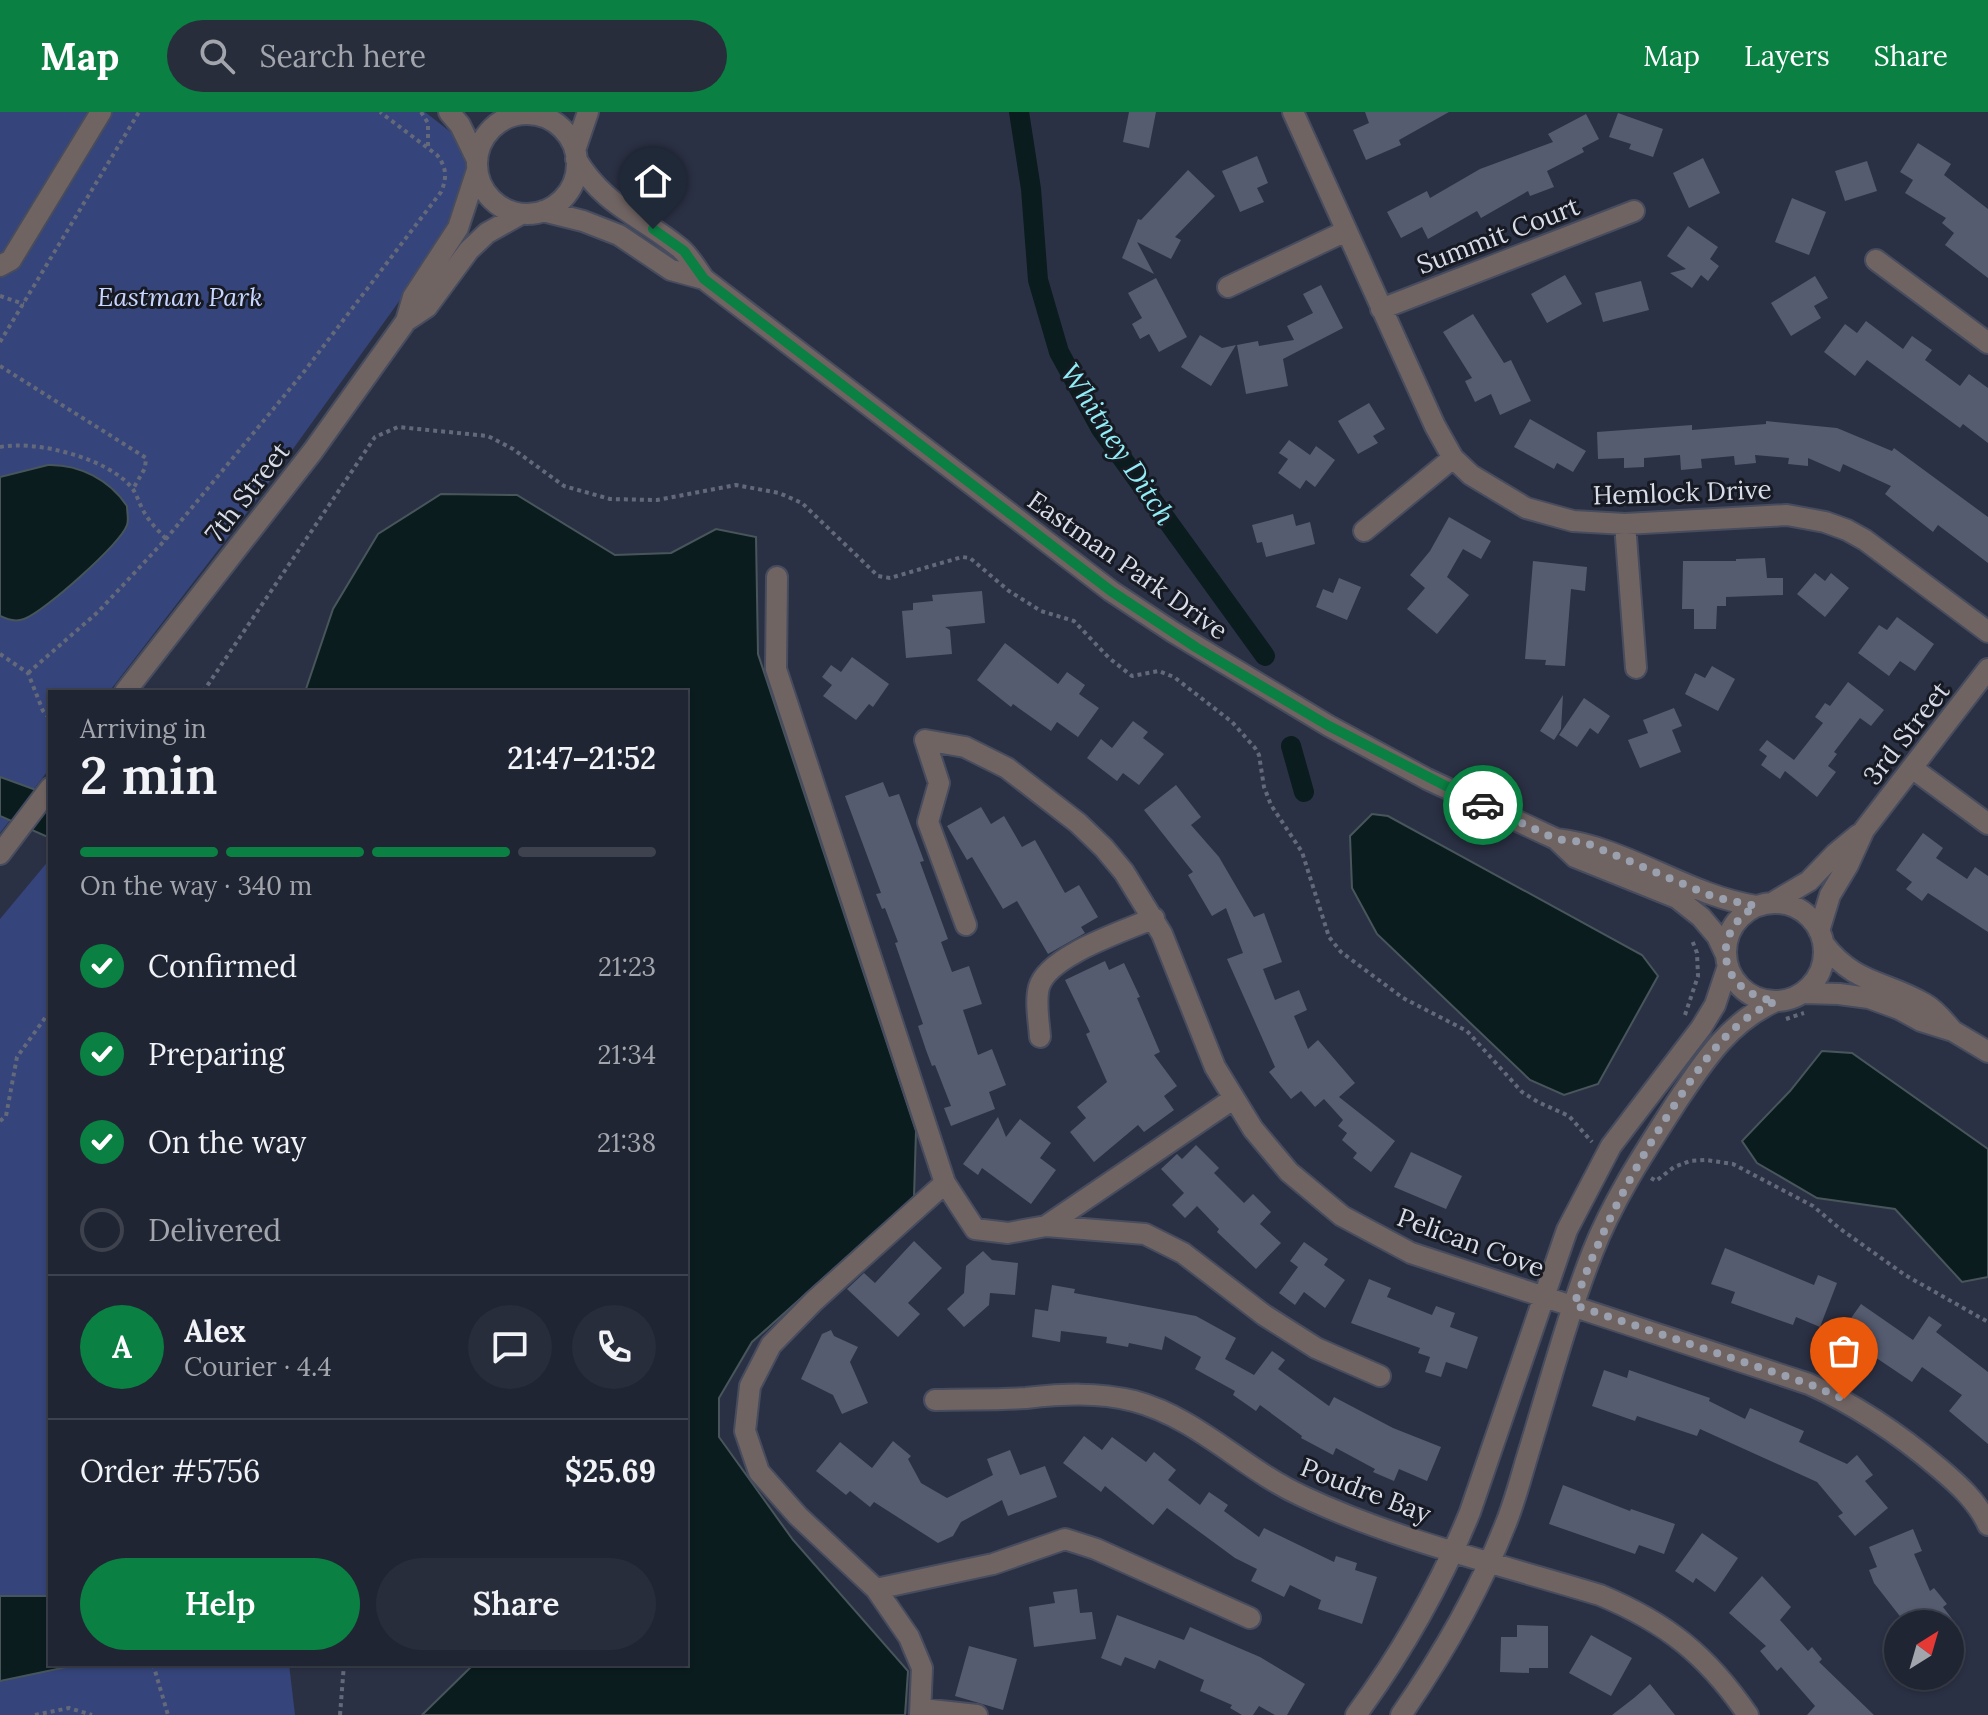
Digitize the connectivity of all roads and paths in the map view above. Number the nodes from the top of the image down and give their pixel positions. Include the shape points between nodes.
1 (101, 112) edge
2 (139, 112) edge
3 (380, 112) edge
4 (421, 112) edge
5 (449, 112) edge
6 (588, 112) edge
7 (1293, 112) edge
8 (528, 113) edge
9 (428, 149) junction
10 (576, 154) junction
11 (477, 165) junction
12 (543, 211) junction
13 (1634, 211) dead end
14 (521, 214) junction
15 (1346, 231) junction
16 (1876, 260) dead end
17 (0, 266) edge
18 (704, 279) junction
19 (1228, 287) dead end
20 (0, 296) edge
21 (24, 304) junction
22 (1381, 309) junction
23 (406, 321) junction
24 (0, 342) edge
25 (1988, 343) edge
26 (0, 366) edge
27 (0, 447) edge
28 (1453, 458) junction
29 (133, 489) junction
30 (1625, 524) junction
31 (1364, 531) dead end
32 (166, 539) junction
33 (777, 577) dead end
34 (1988, 632) edge
35 (0, 654) edge
36 (1636, 668) dead end
37 (1988, 669) edge
38 (28, 673) junction
39 (127, 690) edge
40 (204, 690) edge
41 (48, 717) edge
42 (1912, 768) junction
43 (48, 791) edge
44 (1988, 824) edge
45 (1864, 830) junction
46 (1556, 839) junction
47 (4, 848) edge
48 (1764, 904) junction
49 (1154, 918) junction
50 (966, 925) dead end
51 (1687, 930) dead end
52 (1821, 937) junction
53 (1727, 960) junction
54 (1804, 1003) junction
55 (1686, 1007) dead end
56 (1779, 1010) junction
57 (48, 1014) edge
58 (1953, 1031) junction
59 (1040, 1037) dead end
60 (1988, 1052) edge
61 (1233, 1099) junction
62 (0, 1121) edge
63 (1607, 1153) junction
64 (1635, 1168) junction
65 (945, 1183) junction
66 (1046, 1226) junction
67 (1543, 1296) junction
68 (1574, 1305) junction
69 (1988, 1322) edge
70 (1380, 1376) dead end
71 (935, 1400) dead end
72 (1988, 1525) edge
73 (1455, 1550) junction
74 (1490, 1561) junction
75 (876, 1589) junction
76 (1250, 1618) dead end
77 (154, 1666) edge
78 (344, 1666) edge
79 (921, 1712) edge
80 (35, 1715) edge
81 (92, 1715) edge
82 (168, 1715) edge
83 (340, 1715) edge
84 (977, 1715) edge
85 (1356, 1715) edge
86 (1401, 1715) edge
87 (1748, 1715) edge

1 - 17 street via 11,260
2 - 21 path
3 - 9 path
4 - 9 path via 428,123
5 - 11 street
6 - 10 street
7 - 15 street, Hemlock Drive
8 - 10 street via 554,122
8 - 11 street via 498,123 480,146
9 - 32 path via 443,163 441,192 303,373
10 - 12 street via 569,191
10 - 18 street, Eastman Park Drive via 602,194 684,251
11 - 14 street via 487,194 508,211
11 - 23 street, 7th Street via 458,228 413,297
12 - 14 street
12 - 18 street, Eastman Park Drive via 619,235 671,270
13 - 22 street, Summit Court
14 - 23 street, 7th Street via 487,233 427,307
15 - 19 street
15 - 22 street, Hemlock Drive
16 - 25 street
18 - 46 street, Eastman Park Drive via 1034,534 1173,632 1427,779
20 - 21 path
21 - 24 path
22 - 28 street, Hemlock Drive
23 - 39 street, 7th Street via 313,451
26 - 29 path via 146,458
27 - 29 path via 21,444 71,453
28 - 30 street, Hemlock Drive via 1526,508 1573,521
28 - 31 street
29 - 32 path via 144,514
30 - 34 street, Hemlock Drive via 1787,515 1825,522 1865,540
30 - 36 street
32 - 38 path via 98,612
33 - 65 street via 776,669
35 - 38 path
37 - 42 street, 3rd Street
38 - 41 path
40 - 63 path via 375,437 398,427 488,436 564,486 610,499 657,500 736,485 779,493 802,503 878,576 890,578 970,558 1041,611 1074,621 1132,676 1159,671 1174,677 1232,722 1259,755 1271,805 1302,852 1329,937 1341,952 1403,998 1467,1031 1522,1092 1569,1116
42 - 44 street
42 - 45 street, 3rd Street
43 - 47 street
45 - 48 street, 3rd Street via 1809,881
45 - 52 street, 3rd Street via 1830,895
46 - 48 street, Eastman Park Drive via 1584,842 1714,897
46 - 53 street, Eastman Park Drive via 1575,857 1677,898 1717,936
48 - 52 street, Eastman Park Drive via 1800,909
48 - 53 street, 3rd Street via 1733,926
49 - 50 street, Pelican Cove via 1104,848 1052,801 1007,768 965,747 925,740 939,783 928,822
49 - 59 street via 1048,971 1039,987
49 - 61 street, Pelican Cove
51 - 55 path via 1699,965
52 - 54 street, 3rd Street via 1821,970
52 - 58 street via 1850,971 1929,1005
53 - 56 street, Eastman Park Drive via 1741,988
53 - 63 street, 3rd Street via 1715,1005 1701,1028
54 - 56 street
54 - 56 path
54 - 58 street via 1839,994 1869,998
56 - 64 street via 1756,1010 1719,1042
57 - 62 path via 17,1057 6,1116
58 - 60 street
61 - 66 street
61 - 67 street, Pelican Cove via 1289,1172 1342,1216 1411,1253
63 - 67 street, 3rd Street via 1567,1230
64 - 68 street via 1594,1249
64 - 69 path via 1656,1181 1690,1161 1733,1164 1813,1206 1905,1275
65 - 66 street via 975,1229 1008,1233
65 - 75 street via 771,1345 750,1386 745,1431 759,1472
66 - 70 street via 1145,1234 1183,1253 1316,1348
67 - 68 street, Pelican Cove
67 - 73 street, 3rd Street
68 - 72 street, Pelican Cove via 1844,1399 1904,1438 1958,1484
68 - 74 street via 1508,1520
71 - 73 street, Poudre Bay via 1082,1393 1136,1402 1193,1426 1297,1494 1392,1532
73 - 74 street, Poudre Bay
73 - 85 street, 3rd Street via 1406,1644
74 - 86 street via 1455,1632
74 - 87 street, Poudre Bay via 1600,1595 1652,1619 1694,1650
75 - 76 street via 993,1564 1065,1539
75 - 79 street via 909,1637 922,1668
77 - 82 path
78 - 83 path
79 - 84 street
80 - 81 path via 69,1708

